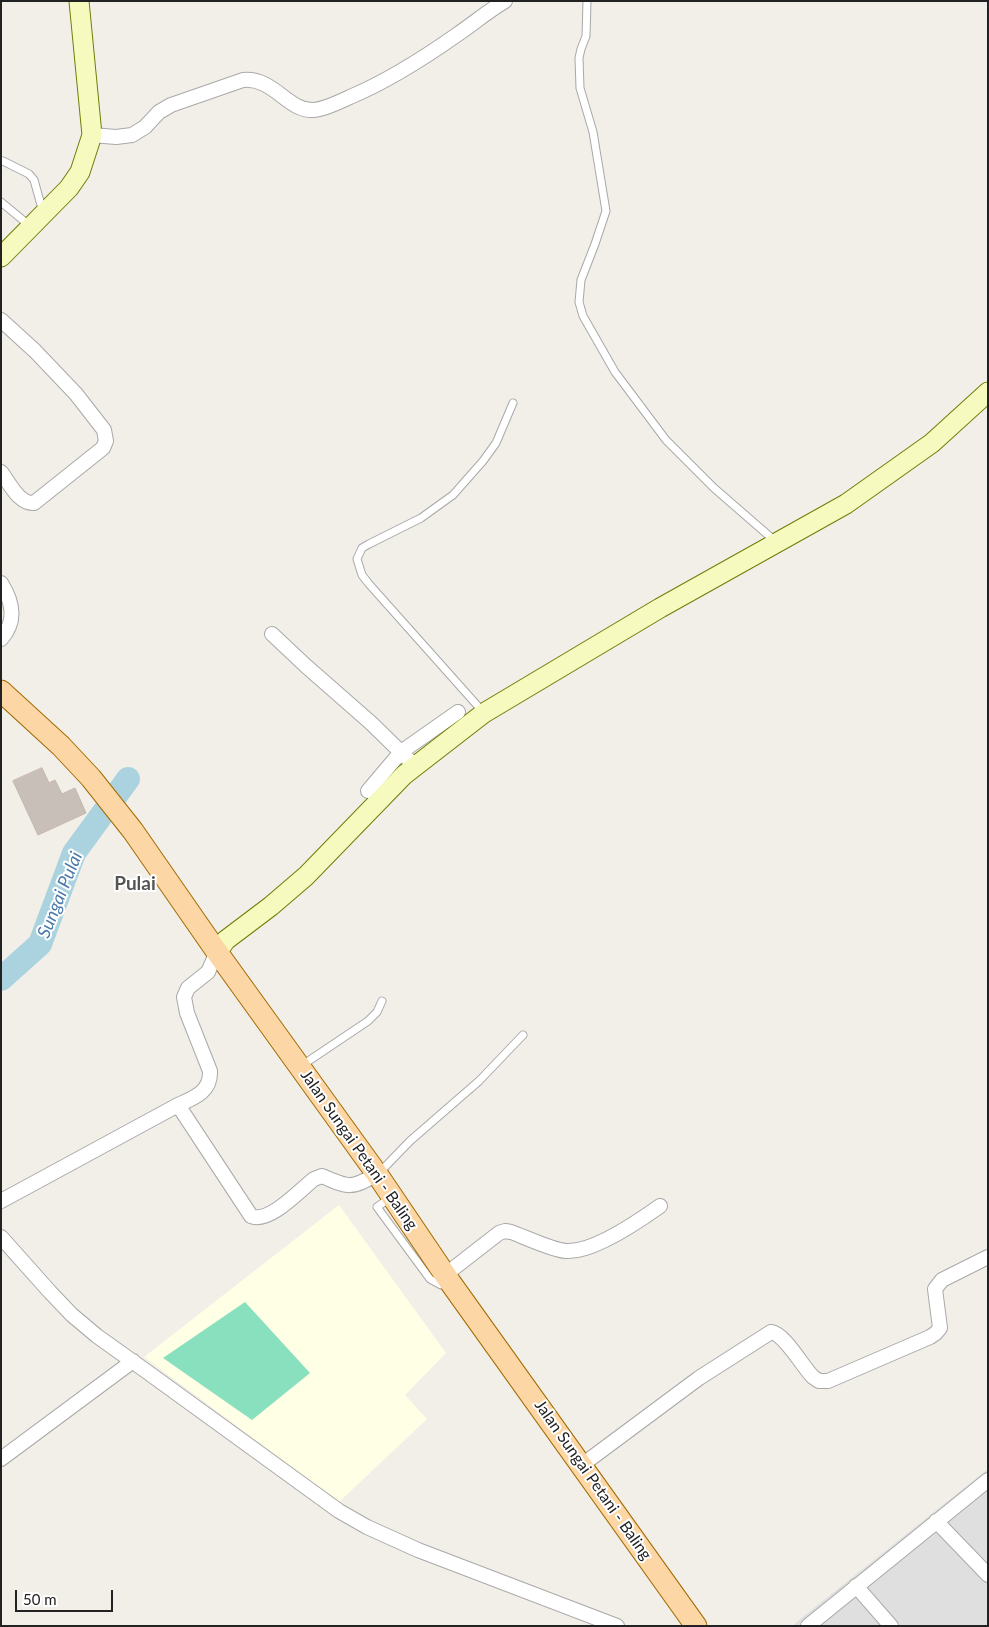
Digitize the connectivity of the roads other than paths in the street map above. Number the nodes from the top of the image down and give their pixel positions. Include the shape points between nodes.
1 (79, 1) edge
2 (505, 1) edge
3 (587, 1) edge
4 (92, 135) junction
5 (3, 161) dead end
6 (1, 202) edge
7 (43, 213) junction
8 (30, 226) junction
9 (1, 257) edge
10 (1, 320) edge
11 (988, 392) edge
12 (513, 403) dead end
13 (1, 472) edge
14 (776, 542) junction
15 (1, 583) edge
16 (272, 634) dead end
17 (1, 639) edge
18 (2, 692) edge
19 (458, 712) dead end
20 (484, 713) junction
21 (401, 752) junction
22 (415, 766) junction
23 (368, 791) dead end
24 (217, 952) junction
25 (382, 1001) dead end
26 (523, 1035) dead end
27 (300, 1066) junction
28 (178, 1105) junction
29 (377, 1174) junction
30 (1, 1201) edge
31 (660, 1206) dead end
32 (1, 1237) edge
33 (988, 1258) edge
34 (448, 1278) junction
35 (132, 1361) junction
36 (1, 1459) edge
37 (582, 1465) junction
38 (988, 1480) edge
39 (936, 1521) junction
40 (988, 1575) edge
41 (856, 1586) junction
42 (617, 1626) edge
43 (696, 1626) edge
44 (808, 1626) edge
45 (891, 1626) edge

1 - 4 street
2 - 4 street via 412,65 325,108 306,109 266,84 250,79 171,105 132,135
3 - 14 lane via 586,36 579,58 580,88 593,132 606,211 581,280 579,302 583,316 615,372 666,440 714,488
4 - 7 street via 80,172 69,188
5 - 7 lane via 34,180
6 - 8 lane
7 - 8 street
8 - 9 street
10 - 13 street via 76,394 104,430 106,441 103,448 34,503 22,500
11 - 14 street via 932,443 846,504
12 - 20 lane via 496,443 453,495 421,518 362,548 357,559 369,584
14 - 20 street
15 - 17 street via 8,595 12,615 9,628
16 - 21 street
18 - 24 main road, Jalan Sungai Petani - Baling via 91,778 133,831
19 - 21 street
20 - 22 street
21 - 22 street
21 - 23 street
22 - 24 street via 306,876 226,940
24 - 27 main road, Jalan Sungai Petani - Baling
24 - 28 street via 208,972 188,988 184,997 210,1078 201,1093
25 - 27 lane via 378,1012 368,1022
26 - 29 lane via 479,1081
27 - 29 main road, Jalan Sungai Petani - Baling
28 - 29 street via 251,1216 256,1218 268,1215 322,1176 349,1186
28 - 30 street
29 - 34 main road, Jalan Sungai Petani - Baling
31 - 34 street via 609,1237 576,1251 564,1251 511,1232 499,1233
32 - 35 street via 72,1315
33 - 37 street via 938,1284 935,1289 940,1328 930,1337 828,1382 813,1377 785,1340 771,1332 699,1378
34 - 37 main road, Jalan Sungai Petani - Baling
35 - 36 street
35 - 42 street via 354,1521 442,1559
37 - 43 main road, Jalan Sungai Petani - Baling
38 - 39 street
39 - 40 street
39 - 41 street
41 - 44 street
41 - 45 street

